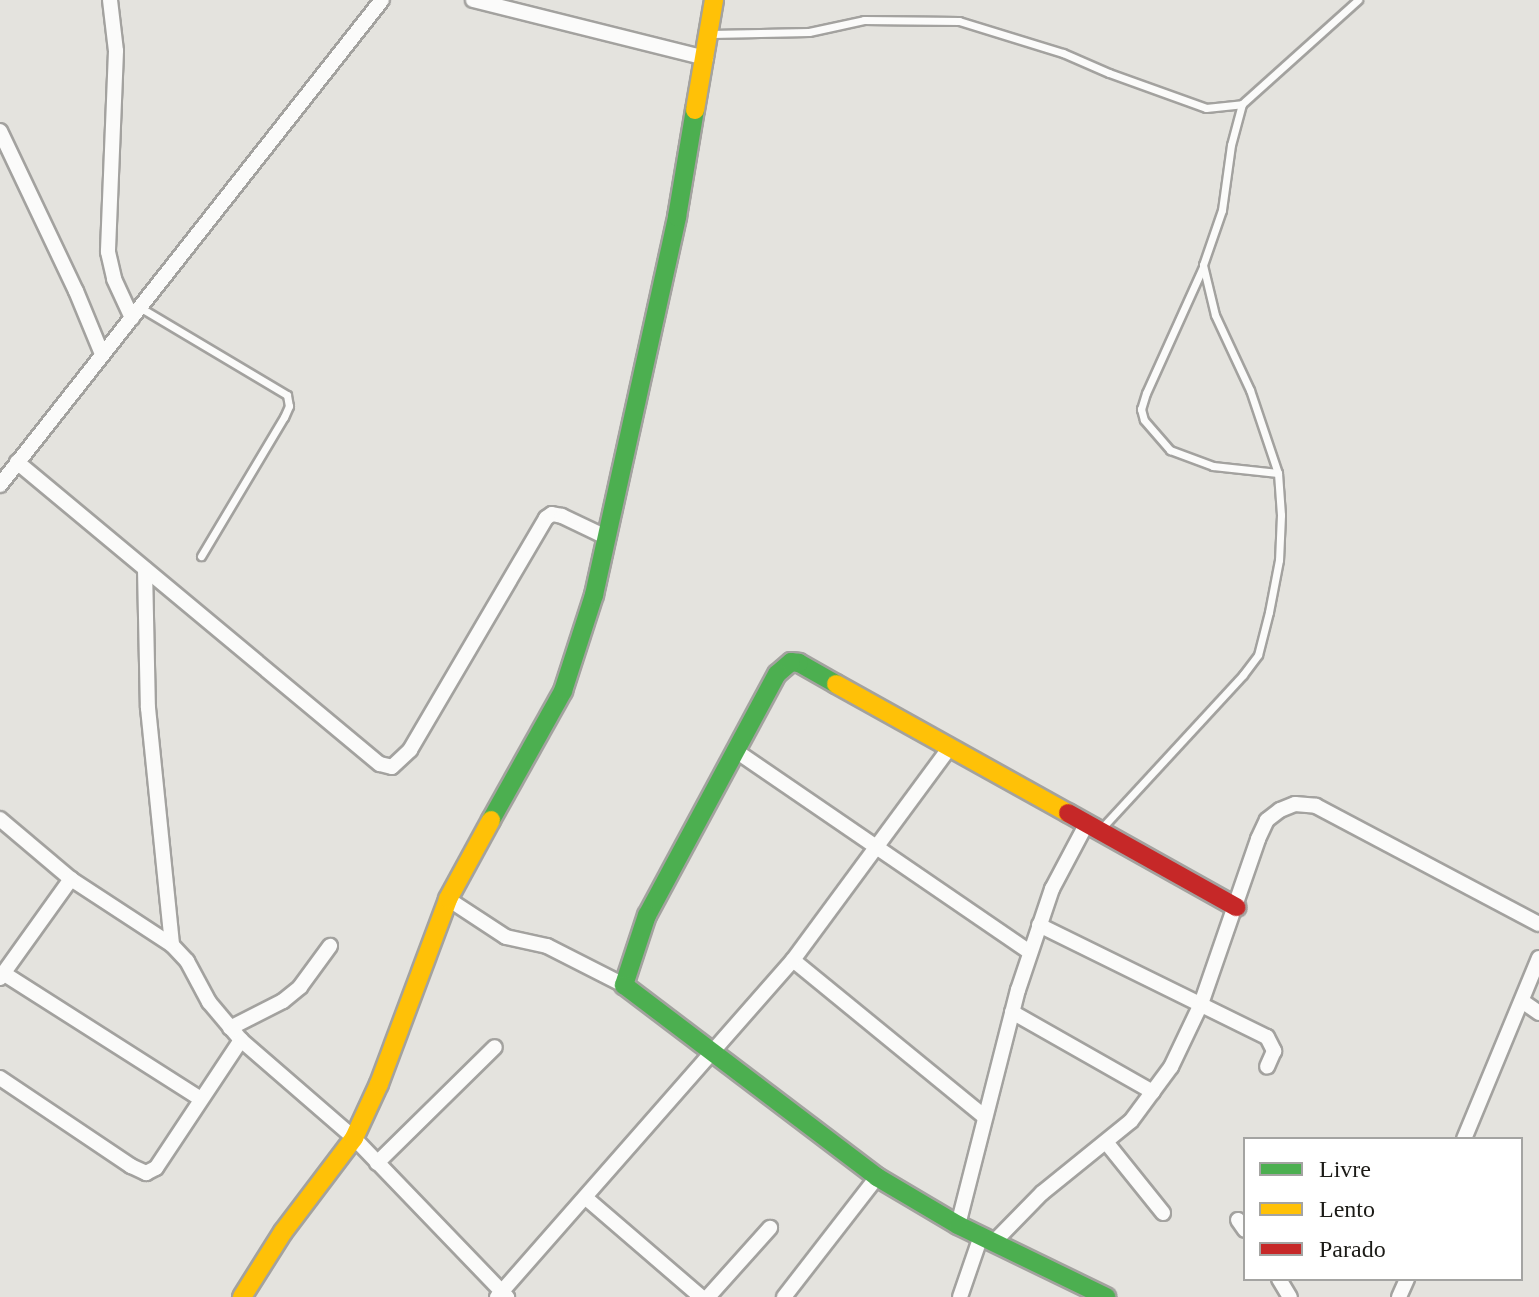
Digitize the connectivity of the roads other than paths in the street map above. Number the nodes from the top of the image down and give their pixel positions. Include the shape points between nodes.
1 (110, 0) edge
2 (382, 0) edge
3 (473, 0) edge
4 (714, 0) edge
5 (1358, 0) edge
6 (711, 34) junction
7 (706, 58) junction
8 (1242, 104) junction
9 (0, 131) edge
10 (1203, 265) junction
11 (137, 313) junction
12 (102, 354) junction
13 (17, 462) junction
14 (1278, 473) junction
15 (0, 485) edge
16 (606, 537) junction
17 (201, 556) dead end
18 (145, 569) junction
19 (950, 747) junction
20 (736, 751) junction
21 (0, 819) edge
22 (1094, 827) junction
23 (879, 847) junction
24 (71, 879) junction
25 (448, 899) junction
26 (1236, 907) junction
27 (1539, 924) edge
28 (1039, 925) junction
29 (172, 945) junction
30 (330, 946) dead end
31 (1030, 952) junction
32 (1539, 958) edge
33 (793, 960) junction
34 (2, 975) edge
35 (624, 985) junction
36 (1522, 1001) junction
37 (1201, 1004) junction
38 (1012, 1012) junction
39 (1539, 1013) edge
40 (230, 1028) junction
41 (241, 1040) junction
42 (495, 1047) dead end
43 (714, 1052) junction
44 (1267, 1067) dead end
45 (0, 1078) edge
46 (1153, 1092) junction
47 (199, 1098) junction
48 (985, 1117) junction
49 (1465, 1137) edge
50 (354, 1138) junction
51 (1106, 1142) junction
52 (377, 1163) junction
53 (877, 1177) junction
54 (586, 1198) junction
55 (1163, 1213) dead end
56 (958, 1225) junction
57 (770, 1228) dead end
58 (988, 1239) junction
59 (502, 1295) edge
60 (242, 1297) edge
61 (701, 1297) edge
62 (708, 1297) edge
63 (784, 1297) edge
64 (960, 1297) edge
65 (1106, 1297) edge

1 - 11 street via 116,51 108,252 114,279
2 - 11 street
3 - 7 street
4 - 6 street
5 - 8 lane
6 - 7 street
6 - 8 lane via 809,32 864,20 959,21 1063,53 1206,108
7 - 16 street via 677,217
8 - 10 lane via 1222,210
9 - 12 street
10 - 14 lane via 1215,315 1250,390
10 - 14 lane via 1146,393 1144,420 1170,450 1213,466
11 - 12 street
11 - 17 lane via 287,395 284,417
12 - 13 street
13 - 15 street
13 - 18 street
14 - 22 lane via 1279,560 1258,655
16 - 18 street via 562,516 546,518 410,750 392,767 380,764
16 - 25 street via 594,595 563,691
18 - 29 street via 148,708
19 - 20 street via 791,662 777,674
19 - 22 street
19 - 23 street
20 - 23 street
20 - 35 street via 647,915
21 - 24 street
22 - 26 street
22 - 28 street via 1052,889
23 - 31 street
23 - 33 street
24 - 29 street
24 - 34 street
25 - 35 street via 506,937 547,946
25 - 50 street
26 - 27 street via 1267,820 1295,804 1316,806 1347,821
26 - 37 street
28 - 31 street
28 - 37 street
29 - 40 street
30 - 40 street via 292,994
31 - 38 street
32 - 36 street
33 - 43 street
33 - 48 street
34 - 47 street
35 - 43 street
36 - 39 street
36 - 49 street
37 - 44 street via 1267,1037 1274,1051
37 - 46 street
38 - 46 street
38 - 48 street
40 - 41 street
41 - 47 street
41 - 50 street
42 - 52 street
43 - 53 street
43 - 54 street
45 - 47 street via 146,1173 156,1168
46 - 51 street
48 - 56 street
50 - 52 street
50 - 60 street
51 - 55 street
51 - 58 street
52 - 59 street
53 - 56 street
53 - 63 street
54 - 59 street
54 - 61 street
56 - 58 street
57 - 62 street
58 - 64 street
58 - 65 street

